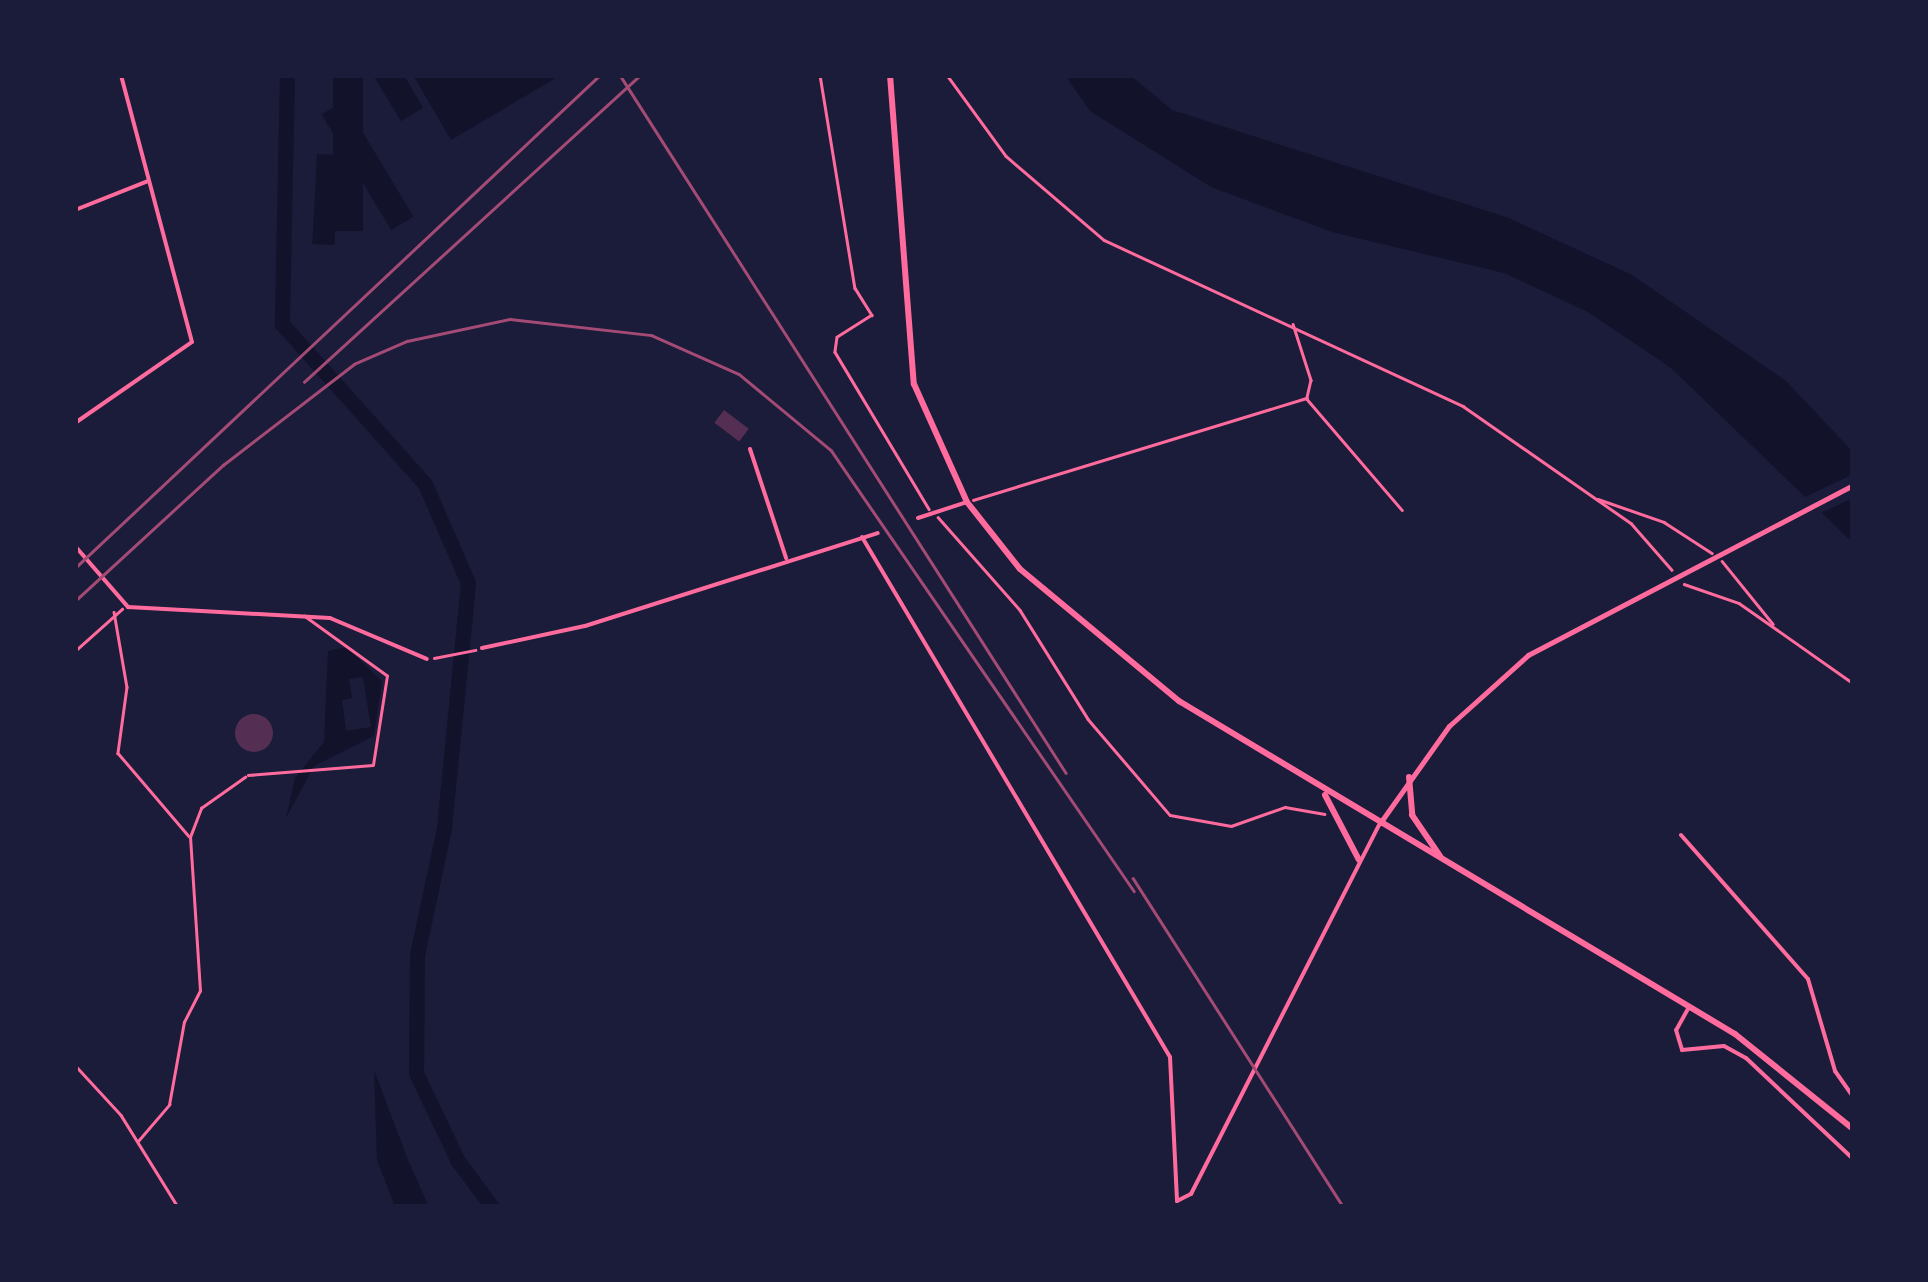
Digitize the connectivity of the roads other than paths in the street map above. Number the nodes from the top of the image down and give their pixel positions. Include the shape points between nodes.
1 (120, 75) edge
2 (890, 75) edge
3 (148, 181) junction
4 (75, 210) edge
5 (75, 423) edge
6 (750, 448) dead end
7 (1853, 486) edge
8 (967, 502) junction
9 (918, 518) dead end
10 (878, 533) dead end
11 (862, 537) junction
12 (75, 546) edge
13 (787, 560) junction
14 (302, 615) junction
15 (482, 648) road end
16 (426, 659) road end
17 (248, 775) road end
18 (1409, 776) junction
19 (1321, 790) junction
20 (1379, 824) junction
21 (1681, 835) dead end
22 (1359, 860) junction
23 (1444, 861) junction
24 (1690, 1006) junction
25 (1853, 1097) edge
26 (1853, 1129) edge
27 (1853, 1159) edge

1 - 3 street
2 - 8 main road via 909,361
3 - 4 street
3 - 5 street via 192,342
6 - 13 street
7 - 18 street via 1696,562 1528,655 1462,712
8 - 9 street
8 - 19 main road via 1020,570 1094,638
10 - 11 street
11 - 13 street
11 - 22 street via 1170,1057 1178,1202 1192,1194
12 - 14 street via 128,607
13 - 15 street via 585,626
14 - 16 street via 374,632
14 - 17 lane via 382,665 390,687 373,765
18 - 20 street
18 - 23 main road via 1412,815
19 - 20 main road
19 - 22 main road
20 - 22 street
20 - 23 main road
21 - 25 street via 1808,979 1838,1079
23 - 24 main road
24 - 26 main road
24 - 27 street via 1676,1030 1682,1050 1724,1046 1746,1058

